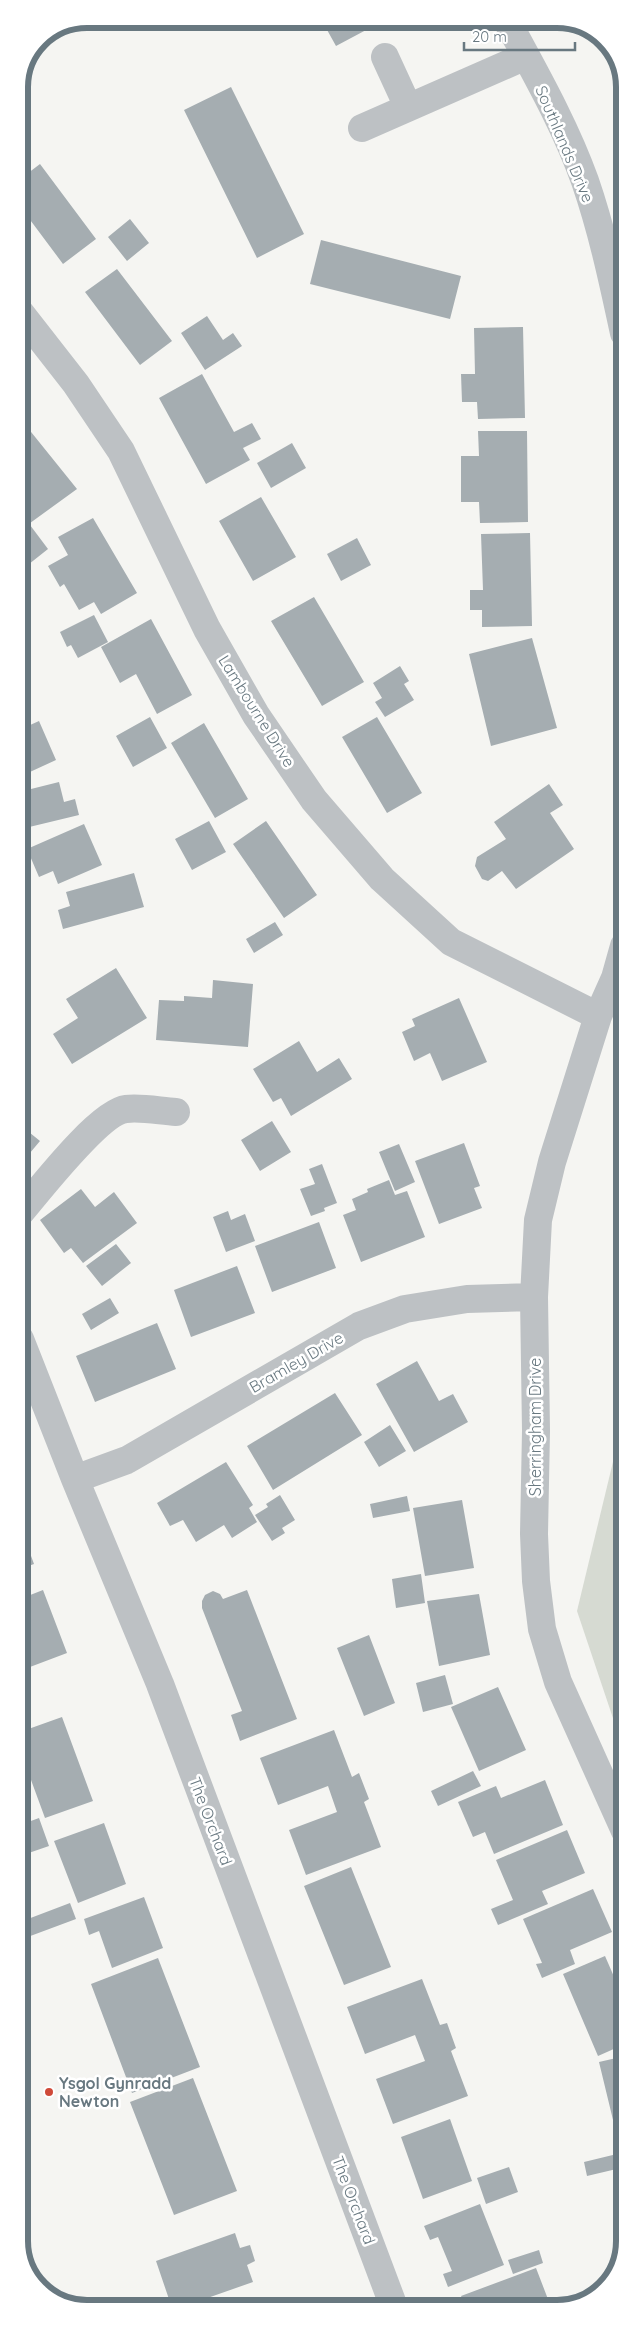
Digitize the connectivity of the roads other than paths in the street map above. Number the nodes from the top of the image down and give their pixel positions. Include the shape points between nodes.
1 (511, 28) edge
2 (526, 56) junction
3 (385, 57) dead end
4 (408, 107) junction
5 (362, 128) dead end
6 (616, 295) edge
7 (28, 323) edge
8 (616, 974) edge
9 (598, 1016) junction
10 (176, 1112) dead end
11 (28, 1204) edge
12 (534, 1296) junction
13 (28, 1360) edge
14 (74, 1479) junction
15 (616, 1811) edge
16 (391, 2300) edge

1 - 2 street, Southlands Drive
2 - 4 street
2 - 6 street, Southlands Drive via 584,180
3 - 4 street
4 - 5 street
7 - 9 street, Lambourne Drive via 76,384 121,450 212,637 256,716 314,800 382,879 452,942
8 - 9 street
9 - 12 street, Sherringham Drive via 552,1162 538,1220
10 - 11 street via 124,1109 75,1147
12 - 14 street, Bramley Drive via 467,1299 405,1310 359,1326 127,1460
12 - 15 street, Sherringham Drive via 534,1534 542,1629 558,1682
13 - 14 street, The Orchard
14 - 16 street, The Orchard via 160,1684

